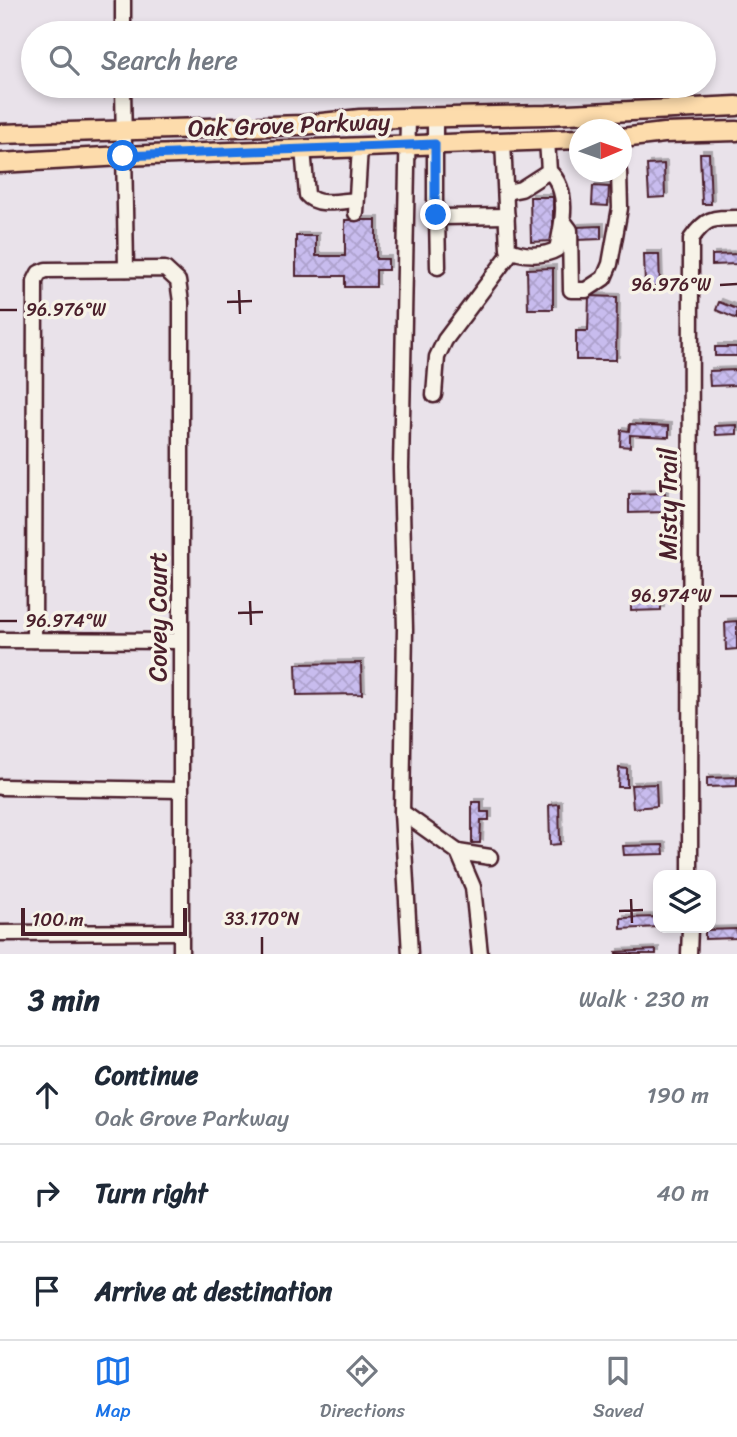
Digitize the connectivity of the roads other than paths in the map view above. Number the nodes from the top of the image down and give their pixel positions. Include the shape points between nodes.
1 (123, 0) edge
2 (123, 21) edge
3 (123, 98) edge
4 (737, 106) edge
5 (435, 116) junction
6 (408, 117) junction
7 (123, 131) junction
8 (737, 131) edge
9 (0, 134) edge
10 (632, 137) edge
11 (569, 139) edge
12 (547, 140) junction
13 (503, 141) junction
14 (435, 144) junction
15 (409, 145) junction
16 (360, 147) junction
17 (303, 149) junction
18 (123, 156) junction
19 (0, 163) edge
20 (549, 171) junction
21 (619, 182) edge
22 (506, 192) junction
23 (436, 215) junction
24 (507, 216) junction
25 (737, 218) edge
26 (564, 222) junction
27 (512, 251) junction
28 (438, 267) dead end
29 (126, 269) junction
30 (435, 395) dead end
31 (0, 640) edge
32 (34, 640) junction
33 (180, 641) junction
34 (0, 787) edge
35 (180, 790) junction
36 (402, 812) junction
37 (458, 852) junction
38 (490, 857) dead end
39 (690, 870) edge
40 (181, 932) junction
41 (0, 933) edge
42 (690, 933) edge
43 (181, 954) edge
44 (410, 954) edge
45 (480, 954) edge
46 (690, 954) edge

1 - 2 street
3 - 7 street
4 - 5 main road, Oak Grove Parkway
5 - 6 main road, Oak Grove Parkway
5 - 14 street
6 - 7 main road, Oak Grove Parkway
6 - 15 street
7 - 9 main road, Oak Grove Parkway
7 - 18 street
8 - 10 main road
11 - 12 main road, Oak Grove Parkway
12 - 13 main road, Oak Grove Parkway
12 - 20 street
13 - 14 main road, Oak Grove Parkway
13 - 22 street
14 - 15 main road, Oak Grove Parkway
14 - 23 street
15 - 16 main road, Oak Grove Parkway
15 - 36 street via 401,468 405,629
16 - 17 main road, Oak Grove Parkway
16 - 17 street via 356,207 311,200
17 - 18 main road, Oak Grove Parkway
18 - 19 main road, Oak Grove Parkway
18 - 29 street
20 - 22 street via 522,189
20 - 26 street via 559,181
21 - 26 street via 620,208 610,264 604,278 586,290 572,290 570,230
22 - 24 street
23 - 24 street
23 - 28 street
24 - 27 street via 508,249
25 - 39 street, Misty Trail via 703,222 691,239
26 - 27 street via 557,249 550,253
27 - 30 street via 445,340 438,357
29 - 32 street via 46,270 35,281
29 - 33 street, Covey Court via 165,269 178,281
31 - 32 street
32 - 33 street
33 - 35 street, Covey Court
34 - 35 street
35 - 40 street, Covey Court
36 - 37 street
36 - 44 street
37 - 38 street
37 - 45 street via 472,887
40 - 41 street
40 - 43 street, Covey Court
42 - 46 street

